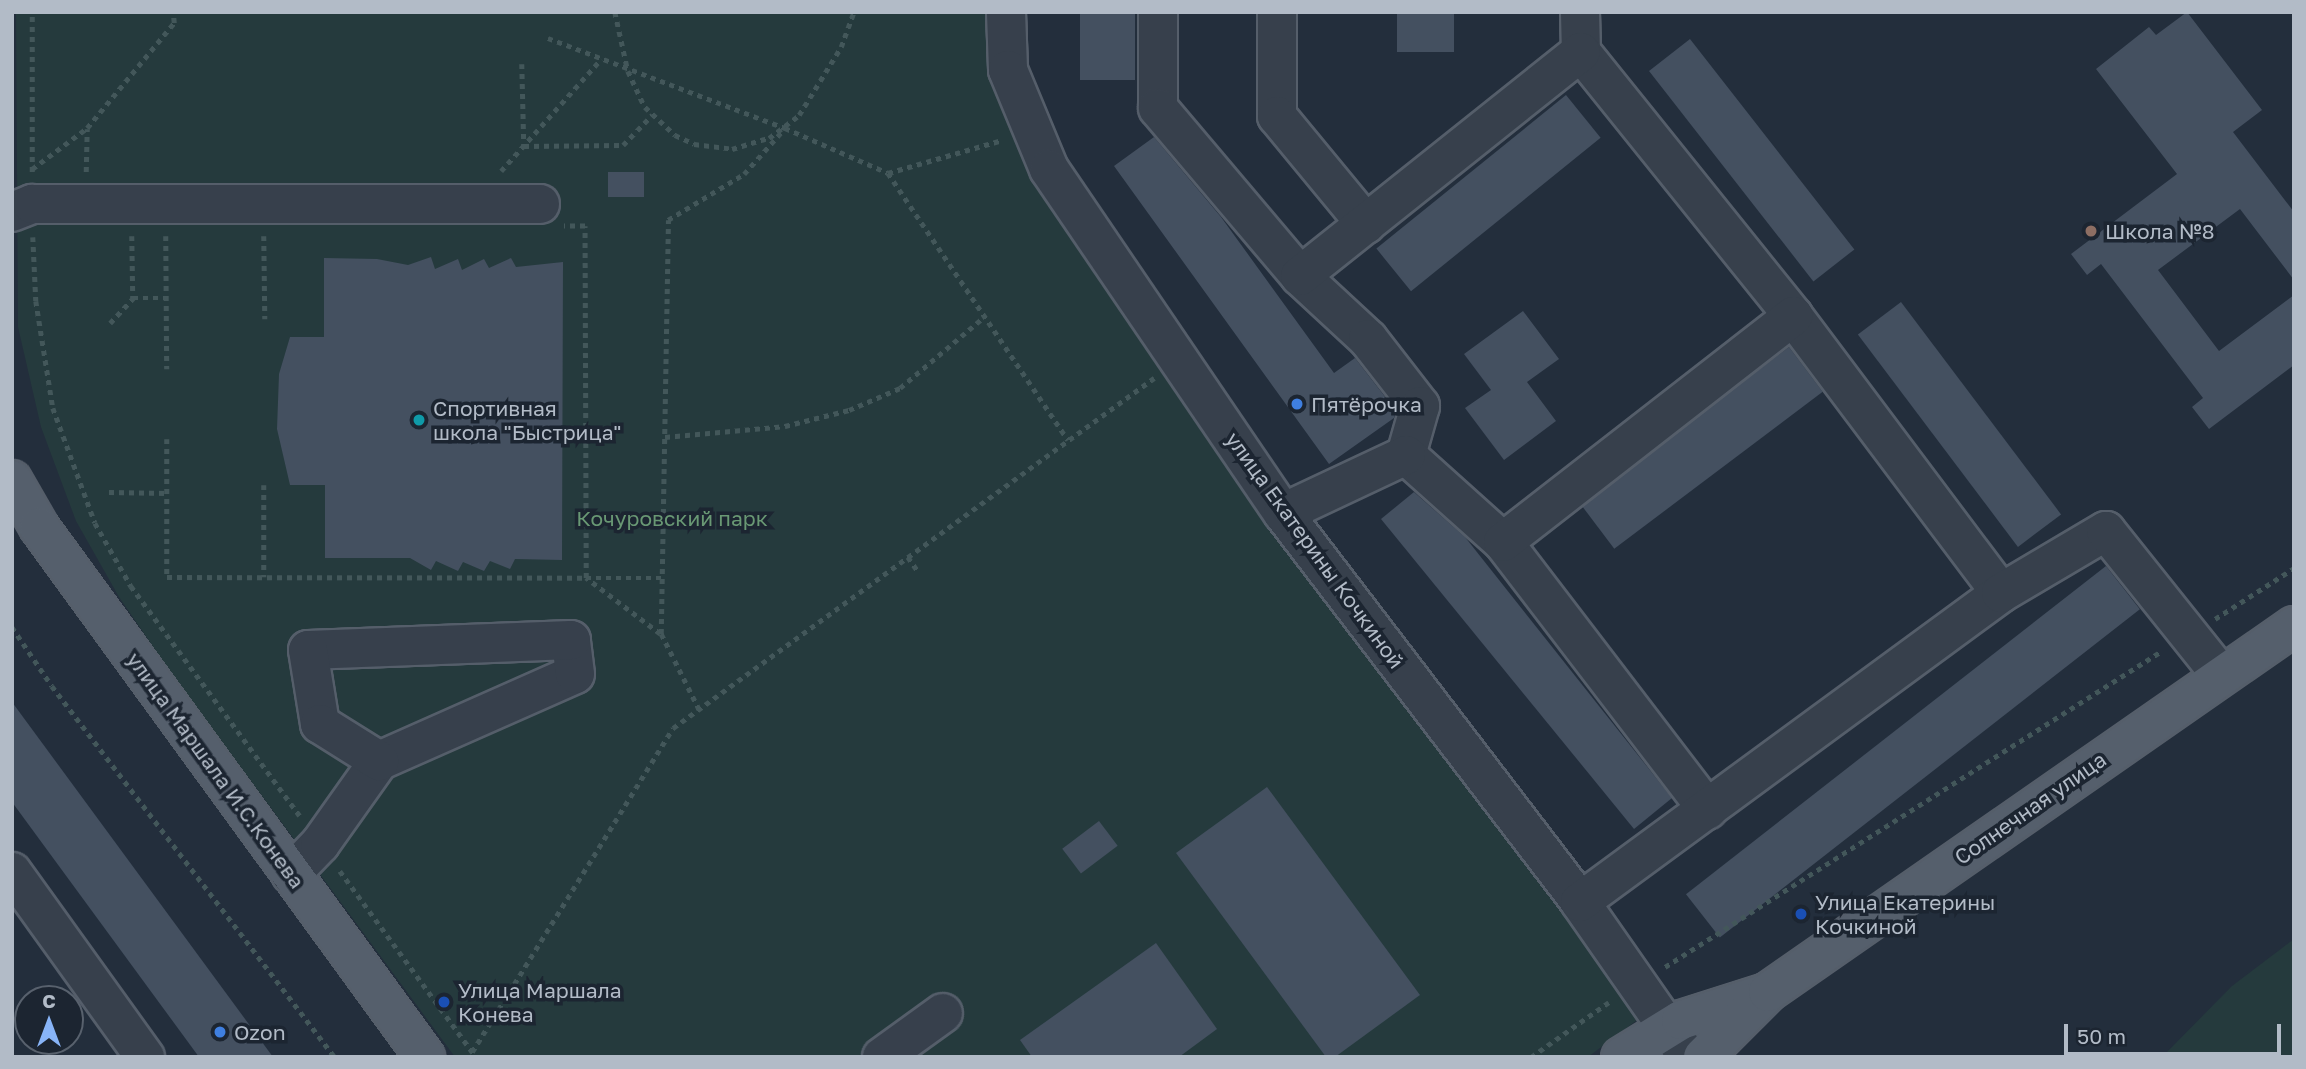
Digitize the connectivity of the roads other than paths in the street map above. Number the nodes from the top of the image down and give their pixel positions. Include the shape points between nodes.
1 (1006, 12) edge
2 (1158, 12) edge
3 (1277, 12) edge
4 (1580, 12) edge
5 (1581, 52) junction
6 (25, 195) edge
7 (548, 215) road end
8 (1366, 224) junction
9 (1300, 276) junction
10 (1793, 316) junction
11 (1406, 455) junction
12 (12, 480) edge
13 (1283, 513) junction
14 (1503, 542) junction
15 (2001, 593) junction
16 (2294, 626) edge
17 (2220, 674) junction
18 (379, 761) junction
19 (1708, 810) junction
20 (12, 872) edge
21 (291, 874) junction
22 (1580, 902) junction
23 (1768, 992) junction
24 (943, 1013) dead end
25 (1678, 1041) edge
26 (145, 1057) edge
27 (425, 1057) edge
28 (882, 1057) edge
29 (1621, 1057) edge
30 (1703, 1057) edge

1 - 13 street, улица Екатерины Кочкиной via 1007,70 1049,169
2 - 9 street via 1158,108
3 - 8 street via 1277,116
4 - 5 street
5 - 8 street
5 - 10 street
6 - 7 street via 86,204
8 - 9 street
9 - 11 street via 1368,339 1420,405
10 - 14 street
10 - 15 street
11 - 13 street
11 - 14 street
12 - 21 main road, улица Маршала И.С.Конева via 39,527
13 - 22 street, улица Екатерины Кочкиной
14 - 19 street
15 - 17 street via 2106,531
15 - 19 street
16 - 17 main road, Солнечная улица
17 - 23 main road, Солнечная улица
18 - 18 street via 575,674 571,640 308,650 320,724
18 - 21 street via 320,844
19 - 22 street
20 - 26 street
21 - 27 main road, улица Маршала И.С.Конева
22 - 25 street, улица Екатерины Кочкиной
23 - 25 main road, Солнечная улица
23 - 30 main road, Солнечная улица
24 - 28 street
25 - 29 main road, Солнечная улица

